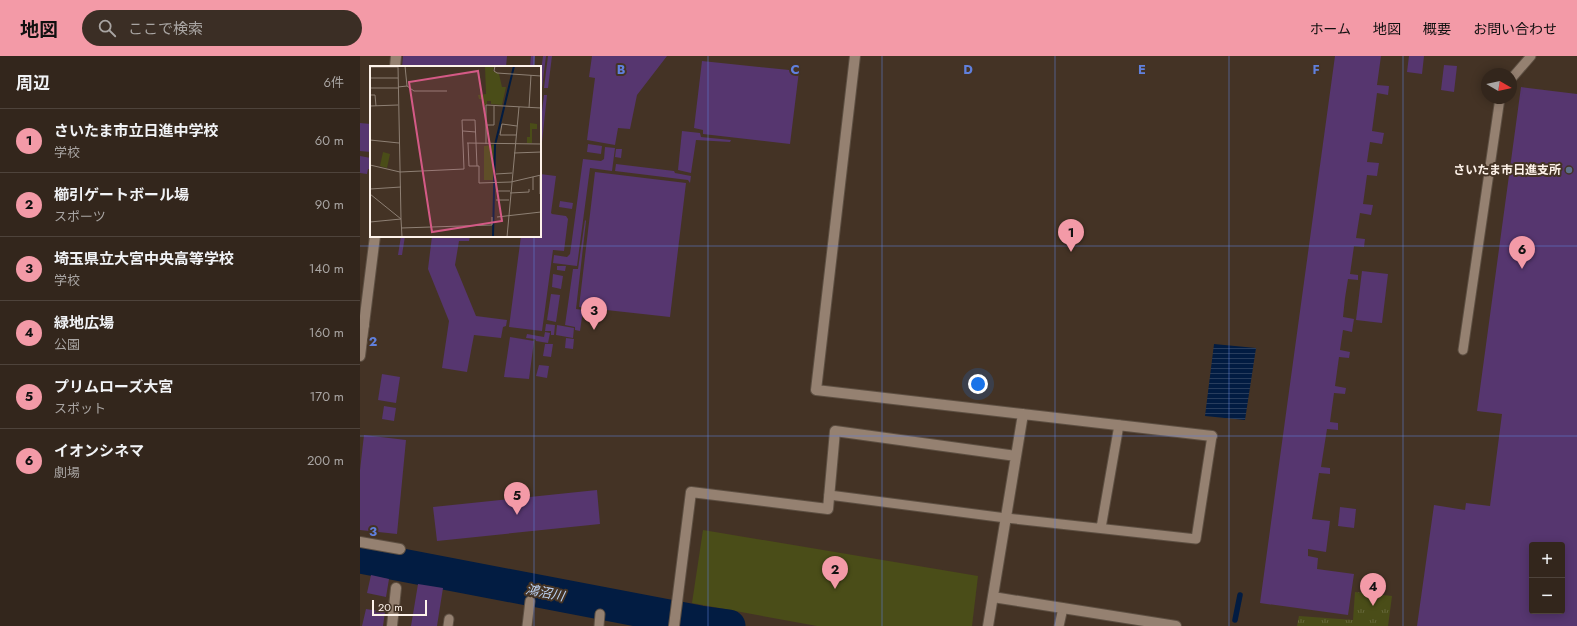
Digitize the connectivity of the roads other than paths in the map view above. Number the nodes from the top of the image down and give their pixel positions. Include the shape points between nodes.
1 (396, 56) edge
2 (854, 56) edge
3 (1531, 56) edge
4 (395, 66) edge
5 (1517, 72) edge
6 (1499, 104) edge
7 (374, 237) edge
8 (362, 324) edge
9 (1463, 350) dead end
10 (360, 356) edge
11 (1023, 414) junction
12 (1119, 425) junction
13 (1212, 436) joint
14 (1016, 456) junction
15 (829, 495) junction
16 (1006, 518) junction
17 (1101, 528) junction
18 (360, 542) edge
19 (400, 549) dead end
20 (396, 588) dead end
21 (993, 597) junction
22 (530, 601) dead end
23 (1063, 608) junction
24 (600, 614) dead end
25 (1142, 623) edge
26 (392, 626) edge
27 (527, 626) edge
28 (598, 626) edge
29 (674, 626) edge
30 (988, 626) edge
31 (1060, 626) edge
32 (1176, 626) edge

1 - 4 street
2 - 11 street via 816,390
3 - 5 lane
6 - 9 lane
7 - 8 street
8 - 10 street
11 - 12 street
11 - 14 street
12 - 13 street
12 - 17 lane
13 - 17 lane via 1196,538
14 - 15 street via 835,431
14 - 16 street
15 - 16 lane
15 - 29 street via 828,509 691,492
16 - 17 lane
16 - 21 street
18 - 19 street
20 - 26 street
21 - 23 street
21 - 30 street
22 - 27 lane
23 - 25 street
23 - 31 lane
24 - 28 lane
25 - 32 street

